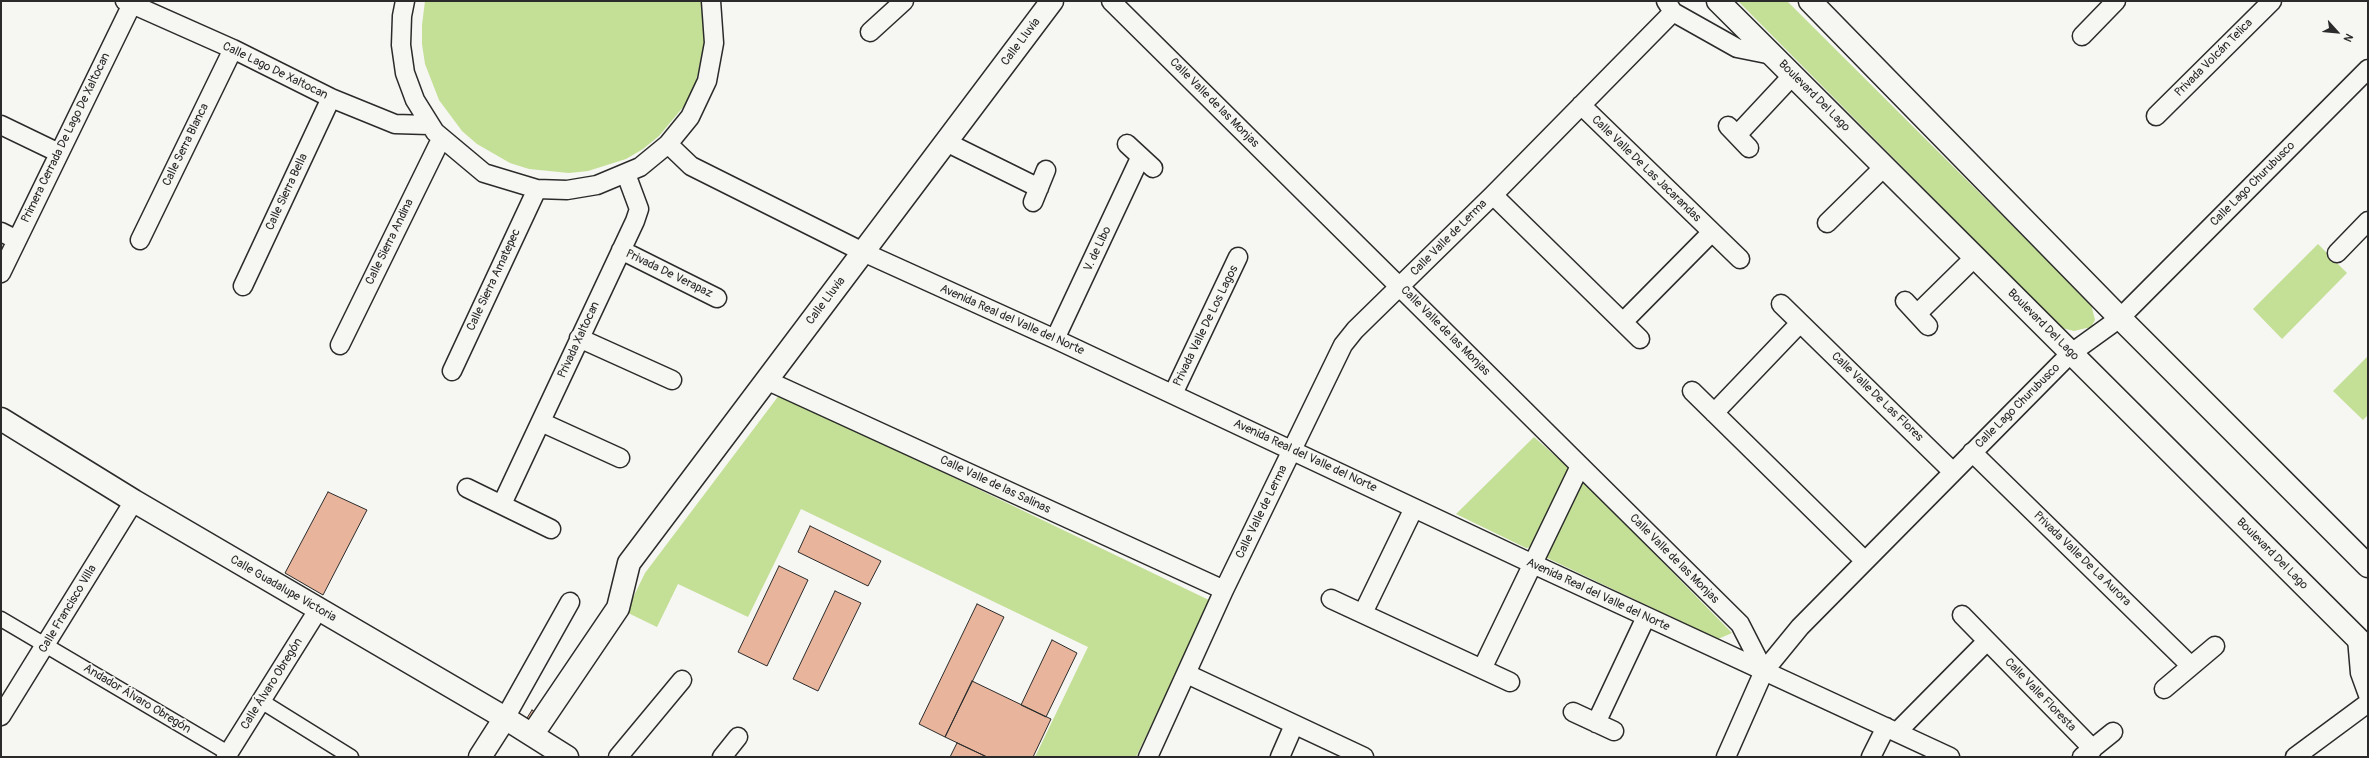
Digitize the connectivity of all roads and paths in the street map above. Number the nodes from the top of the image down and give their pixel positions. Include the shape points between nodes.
1 (404, 1) edge
2 (711, 1) edge
3 (904, 1) edge
4 (1052, 1) edge
5 (1111, 1) edge
6 (1718, 1) edge
7 (1810, 1) edge
8 (2116, 1) edge
9 (2272, 1) edge
10 (128, 3) edge
11 (1670, 6) edge
12 (1824, 9) edge
13 (870, 32) dead end
14 (2082, 36) dead end
15 (232, 49) junction
16 (1772, 54) junction
17 (2368, 69) edge
18 (1793, 75) junction
19 (331, 98) junction
20 (1581, 105) junction
21 (2156, 116) dead end
22 (1, 125) edge
23 (429, 125) junction
24 (1738, 136) dead end
25 (441, 139) junction
26 (946, 142) junction
27 (668, 144) junction
28 (1127, 144) dead end
29 (59, 153) junction
30 (1885, 166) junction
31 (1046, 170) dead end
32 (626, 174) junction
33 (537, 189) junction
34 (1493, 195) junction
35 (2368, 221) edge
36 (1827, 223) dead end
37 (1712, 232) junction
38 (9, 236) edge
39 (140, 240) dead end
40 (621, 250) junction
41 (863, 252) junction
42 (2336, 253) dead end
43 (1238, 257) dead end
44 (1975, 257) junction
45 (1740, 259) dead end
46 (1, 273) edge
47 (243, 286) dead end
48 (1400, 287) junction
49 (717, 298) dead end
50 (1905, 301) dead end
51 (1781, 304) dead end
52 (2120, 318) junction
53 (1623, 322) junction
54 (1800, 323) junction
55 (580, 338) junction
56 (1640, 338) dead end
57 (1055, 339) junction
58 (340, 345) dead end
59 (2070, 354) junction
60 (452, 371) dead end
61 (672, 380) dead end
62 (766, 380) junction
63 (1692, 391) dead end
64 (1173, 394) junction
65 (1714, 412) junction
66 (1, 419) edge
67 (541, 422) junction
68 (1292, 449) junction
69 (1972, 452) junction
70 (620, 458) dead end
71 (1580, 466) junction
72 (1953, 472) junction
73 (467, 488) dead end
74 (134, 501) junction
75 (502, 504) junction
76 (1414, 508) junction
77 (551, 529) dead end
78 (1865, 561) junction
79 (1533, 564) junction
80 (2368, 566) edge
81 (1224, 590) junction
82 (1331, 599) dead end
83 (570, 602) dead end
84 (318, 610) junction
85 (1363, 613) junction
86 (1962, 615) dead end
87 (1646, 617) junction
88 (1, 619) edge
89 (1987, 641) junction
90 (2363, 643) edge
91 (46, 645) junction
92 (2215, 646) dead end
93 (2191, 666) junction
94 (1482, 670) junction
95 (1764, 671) junction
96 (1187, 674) junction
97 (682, 680) dead end
98 (1510, 682) dead end
99 (2164, 689) dead end
100 (2368, 695) edge
101 (261, 701) junction
102 (2368, 703) edge
103 (1573, 712) dead end
104 (1, 716) edge
105 (505, 718) junction
106 (1596, 723) junction
107 (1294, 725) junction
108 (1892, 730) junction
109 (1614, 731) dead end
110 (2113, 732) dead end
111 (532, 735) junction
112 (738, 737) dead end
113 (2088, 753) edge
114 (227, 755) edge
115 (351, 757) edge
116 (480, 757) edge
117 (567, 757) edge
118 (618, 757) edge
119 (722, 757) edge
120 (1148, 757) edge
121 (1280, 757) edge
122 (1364, 757) edge
123 (1726, 757) edge
124 (1871, 757) edge
125 (1950, 757) edge
126 (2294, 757) edge

1 - 23 street via 401,45 405,73 415,100
2 - 27 street via 714,43 706,81 690,117
3 - 13 street
4 - 26 street, Calle Lluvia
5 - 48 street, Calle Valle de las Monjas
6 - 16 street, Boulevard Del Lago
7 - 12 street
8 - 14 street
9 - 21 street, Privada Volcán Telica
10 - 15 street, Calle Lago De Xaltocan
10 - 29 street, Primera Cerrada De Lago De Xaltocan
11 - 16 street via 1737,48
11 - 20 street, Calle Valle de Lerma
12 - 52 street
15 - 19 street, Calle Lago De Xaltocan
15 - 39 street, Calle Serra Blanca
16 - 18 street, Boulevard Del Lago
17 - 52 street, Calle Lago Churubusco
18 - 24 street
18 - 30 street, Boulevard Del Lago
19 - 23 street, Calle Lago De Xaltocan via 395,124
19 - 47 street, Calle Sierra Bella
20 - 34 street, Calle Valle de Lerma
20 - 37 street, Calle Valle De Las Jacarandas
22 - 29 street
23 - 25 street
25 - 33 street via 484,173
25 - 58 street, Calle Sierra Andina
26 - 31 street via 1036,195
26 - 41 street, Calle Lluvia
27 - 32 street via 653,158
27 - 41 street, Avenida Real del Valle del Norte via 692,166
28 - 57 street, V. de Libo via 1147,163
29 - 38 street, Primera Cerrada De Lago De Xaltocan
30 - 36 street
30 - 44 street, Boulevard Del Lago
32 - 33 street via 597,185 567,190
32 - 40 street, Privada Xaltocan via 639,209
33 - 60 street, Calle Sierra Amatepec
34 - 48 street, Calle Valle de Lerma
34 - 53 street
35 - 42 street
37 - 45 street, Calle Valle De Las Jacarandas
37 - 53 street, Calle Valle De Las Jacarandas
38 - 46 street, Primera Cerrada De Lago De Xaltocan
40 - 49 street, Privada De Verapaz
40 - 55 street, Privada Xaltocan
41 - 57 street, Avenida Real del Valle del Norte
41 - 62 street, Calle Lluvia
43 - 64 street, Privada Valle De Los Lagos
44 - 50 street via 1923,320
44 - 59 street, Boulevard Del Lago
48 - 68 street, Calle Valle de Lerma via 1343,345
48 - 71 street, Calle Valle de las Monjas
51 - 54 street, Calle Valle De Las Flores
52 - 59 street, Calle Lago Churubusco
52 - 80 street
53 - 56 street
54 - 65 street
54 - 72 street, Calle Valle De Las Flores
55 - 61 street
55 - 67 street, Privada Xaltocan
57 - 64 street, Avenida Real del Valle del Norte
59 - 69 street, Calle Lago Churubusco
59 - 90 street, Boulevard Del Lago
62 - 81 street, Calle Valle de las Salinas
62 - 111 street, Calle Lluvia via 628,563 618,608
63 - 65 street
64 - 68 street, Avenida Real del Valle del Norte
65 - 78 street
66 - 74 street, Calle Guadalupe Victoria
67 - 70 street
67 - 75 street, Privada Xaltocan
68 - 76 street, Avenida Real del Valle del Norte
68 - 81 street, Calle Valle de Lerma
69 - 72 street, Calle Lago Churubusco
69 - 93 street, Privada Valle De La Aurora
71 - 79 street
71 - 95 street, Calle Valle de las Monjas via 1740,624
72 - 78 street, Calle Lago Churubusco
73 - 75 street
74 - 84 street, Calle Guadalupe Victoria
74 - 91 street, Calle Francisco Villa
75 - 77 street
76 - 79 street, Avenida Real del Valle del Norte
76 - 85 street
78 - 95 street, Calle Lago Churubusco via 1800,627
79 - 87 street, Avenida Real del Valle del Norte
79 - 94 street
81 - 96 street, Calle Valle de Lerma
82 - 85 street
83 - 105 street
84 - 101 street, Calle Álvaro Obregón
84 - 105 street, Calle Guadalupe Victoria
85 - 94 street
86 - 89 street, Calle Valle Floresta
87 - 95 street, Avenida Real del Valle del Norte
87 - 106 street
88 - 91 street, Andador Álvaro Obregón
89 - 108 street
89 - 113 street, Calle Valle Floresta
90 - 100 street via 2360,673
91 - 104 street, Calle Francisco Villa
91 - 114 street, Andador Álvaro Obregón
92 - 93 street
93 - 99 street
94 - 98 street
95 - 108 street, Avenida Real del Valle del Norte
95 - 123 street, Calle Lago Churubusco
96 - 107 street
96 - 120 street, Calle Valle de Lerma
97 - 118 street
101 - 114 street, Calle Álvaro Obregón
101 - 115 street
102 - 126 street
103 - 106 street
105 - 111 street, Calle Guadalupe Victoria
105 - 116 street
106 - 109 street
107 - 121 street
107 - 122 street
108 - 124 street
108 - 125 street, Avenida Real del Valle del Norte
110 - 113 street, Calle Valle Floresta
111 - 117 street, Calle Guadalupe Victoria
112 - 119 street

